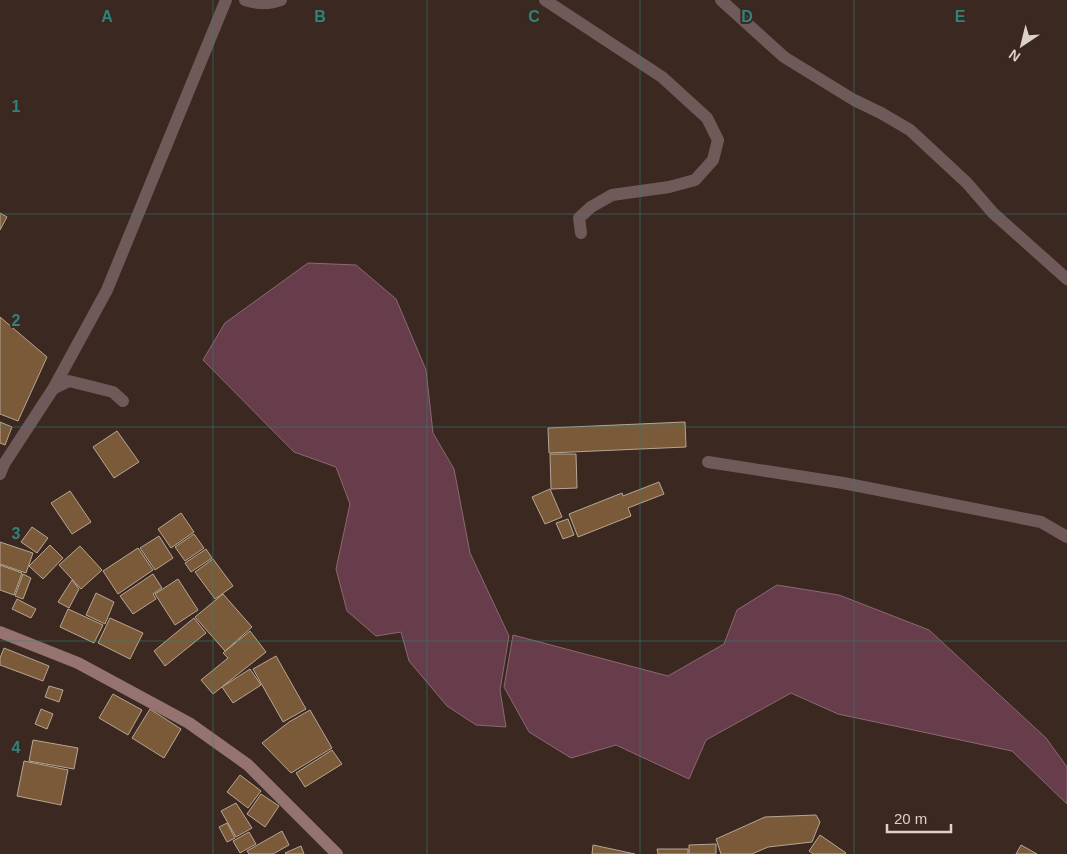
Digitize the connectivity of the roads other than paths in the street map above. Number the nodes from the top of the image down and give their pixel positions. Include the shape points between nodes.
1 (226, 0) edge
2 (245, 0) edge
3 (281, 0) edge
4 (545, 0) edge
5 (721, 0) edge
6 (582, 233) dead end
7 (1067, 279) edge
8 (53, 389) junction
9 (123, 401) dead end
10 (708, 462) dead end
11 (0, 474) edge
12 (1067, 537) edge
13 (0, 632) edge
14 (337, 854) edge

1 - 8 street via 107,290
2 - 3 street via 258,4
4 - 6 street via 662,77 707,118 718,140 713,160 695,180 612,196 579,218
5 - 7 street via 784,57 910,130 967,183 993,213
8 - 9 street via 69,381 113,392
8 - 11 street
10 - 12 street via 843,483 1041,522
13 - 14 main road via 78,663 189,723 248,765

